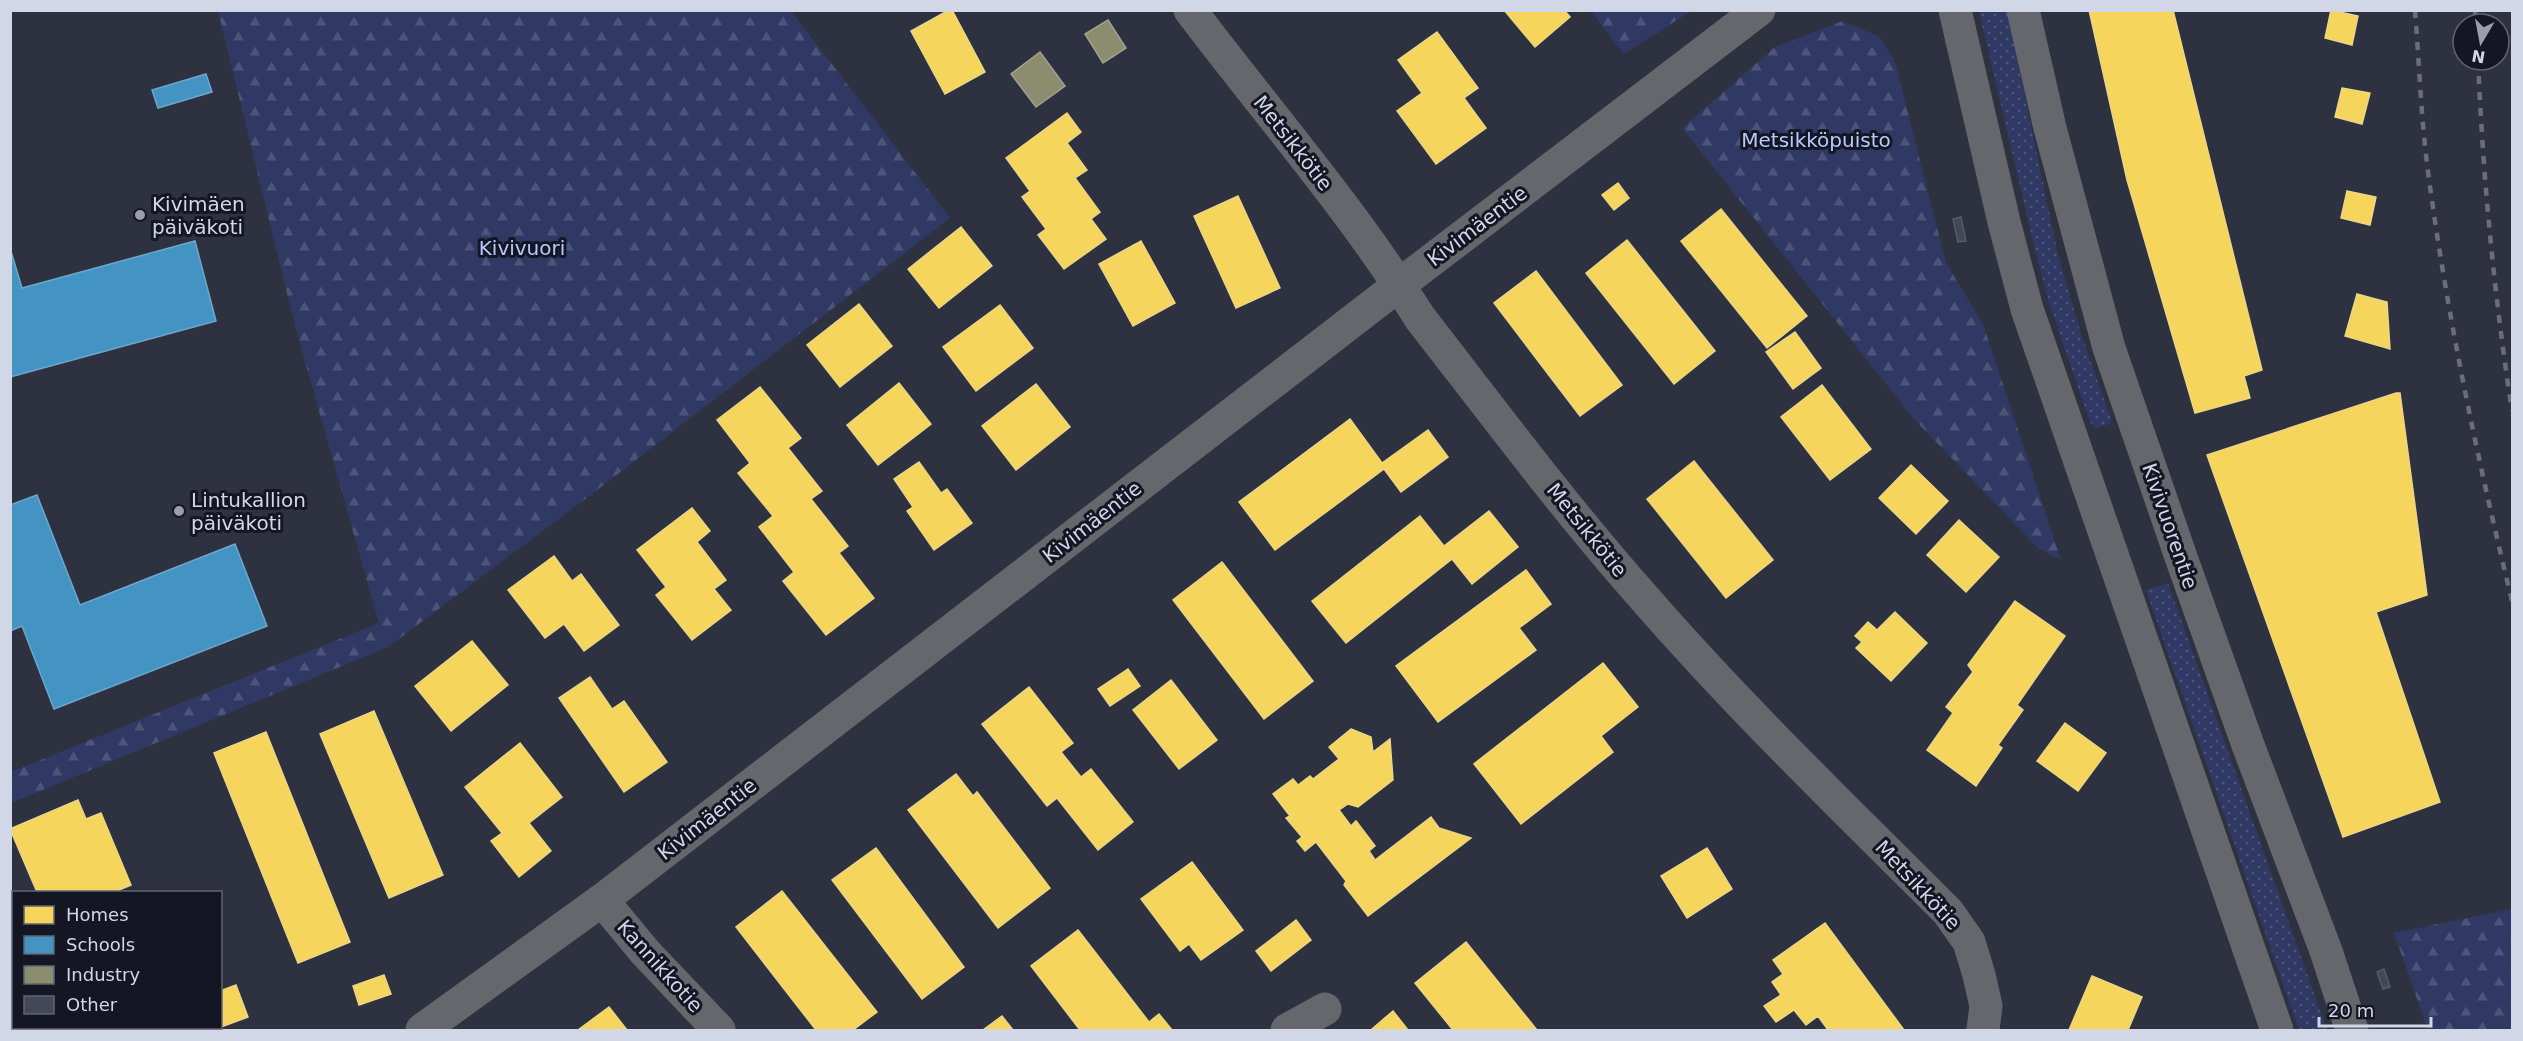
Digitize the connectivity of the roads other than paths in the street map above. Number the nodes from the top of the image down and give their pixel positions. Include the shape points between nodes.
1 (1190, 10) edge
2 (1760, 10) edge
3 (1954, 10) edge
4 (2023, 10) edge
5 (1399, 285) junction
6 (602, 900) junction
7 (1325, 1009) dead end
8 (423, 1030) edge
9 (719, 1030) edge
10 (1287, 1030) edge
11 (1983, 1030) edge
12 (2277, 1030) edge
13 (2352, 1030) edge

1 - 5 street, Metsikkötie
2 - 5 street, Kivimäentie
3 - 12 street via 2027,309
4 - 13 street, Kivivuorentie via 2109,348
5 - 6 street, Kivimäentie
5 - 11 street, Metsikkötie via 1523,451 1633,585 1743,708 1948,912 1969,942 1979,975 1986,1006
6 - 8 street, Kivimäentie
6 - 9 street, Kannikkotie
7 - 10 street

